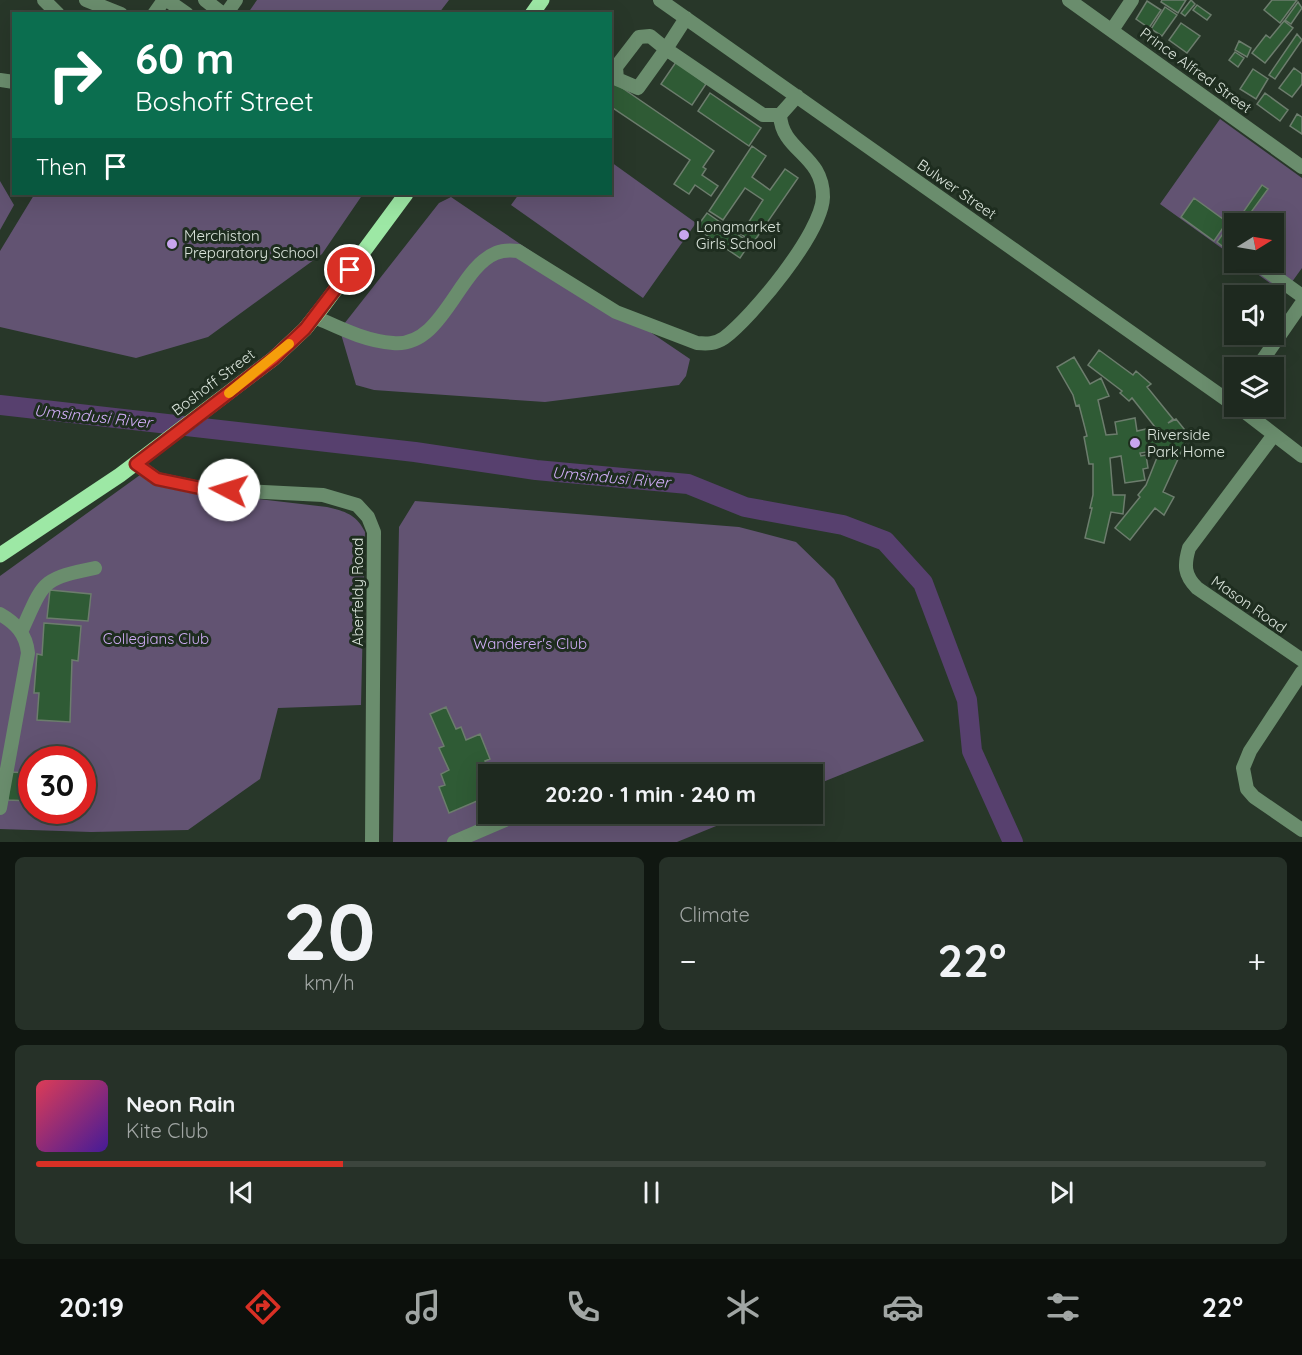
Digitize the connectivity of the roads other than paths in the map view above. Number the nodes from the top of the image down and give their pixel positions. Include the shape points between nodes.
1 (44, 0) edge
2 (86, 0) edge
3 (165, 0) edge
4 (205, 0) edge
5 (236, 0) edge
6 (660, 0) edge
7 (1069, 0) edge
8 (1132, 0) edge
9 (57, 12) edge
10 (116, 12) edge
11 (156, 12) edge
12 (184, 12) edge
13 (221, 12) edge
14 (226, 12) edge
15 (686, 18) junction
16 (1112, 30) junction
17 (797, 96) junction
18 (780, 115) junction
19 (1302, 167) edge
20 (404, 195) edge
21 (1270, 273) edge
22 (1302, 296) edge
23 (1302, 303) edge
24 (315, 317) junction
25 (1265, 357) edge
26 (1224, 396) edge
27 (1251, 417) edge
28 (1273, 436) junction
29 (1302, 456) edge
30 (136, 464) junction
31 (0, 555) edge
32 (95, 568) dead end
33 (0, 614) edge
34 (21, 632) junction
35 (1302, 660) edge
36 (1302, 672) edge
37 (0, 808) edge
38 (496, 824) edge
39 (1302, 830) edge
40 (372, 842) edge
41 (454, 842) edge

1 - 9 street
2 - 10 street
3 - 11 street
3 - 12 street
4 - 13 street
5 - 14 street
6 - 15 street, Bulwer Street
7 - 16 street, Prince Alfred Street
8 - 16 street
15 - 17 street, Bulwer Street
15 - 18 street via 666,49 757,113
16 - 19 street, Prince Alfred Street
17 - 18 street
17 - 26 street, Bulwer Street
18 - 24 street via 782,132 810,160 823,197 817,219 794,260 723,339 697,343 616,312 512,250 494,253 482,262 426,332 408,340 394,344 354,335
20 - 24 main road, Boshoff Street
21 - 22 street
23 - 25 street
24 - 30 main road, Boshoff Street via 273,359
27 - 28 street, Bulwer Street
28 - 29 street, Bulwer Street
28 - 35 street, Mason Road via 1189,548 1185,568 1197,588
30 - 31 main road, Boshoff Street
30 - 40 street, Aberfeldy Road via 157,479 205,489 323,495 357,505 368,517 374,532
32 - 34 street via 60,575 48,583 38,592
33 - 34 street
34 - 37 street via 28,653
36 - 39 street via 1243,768 1247,789 1254,797
38 - 41 street

